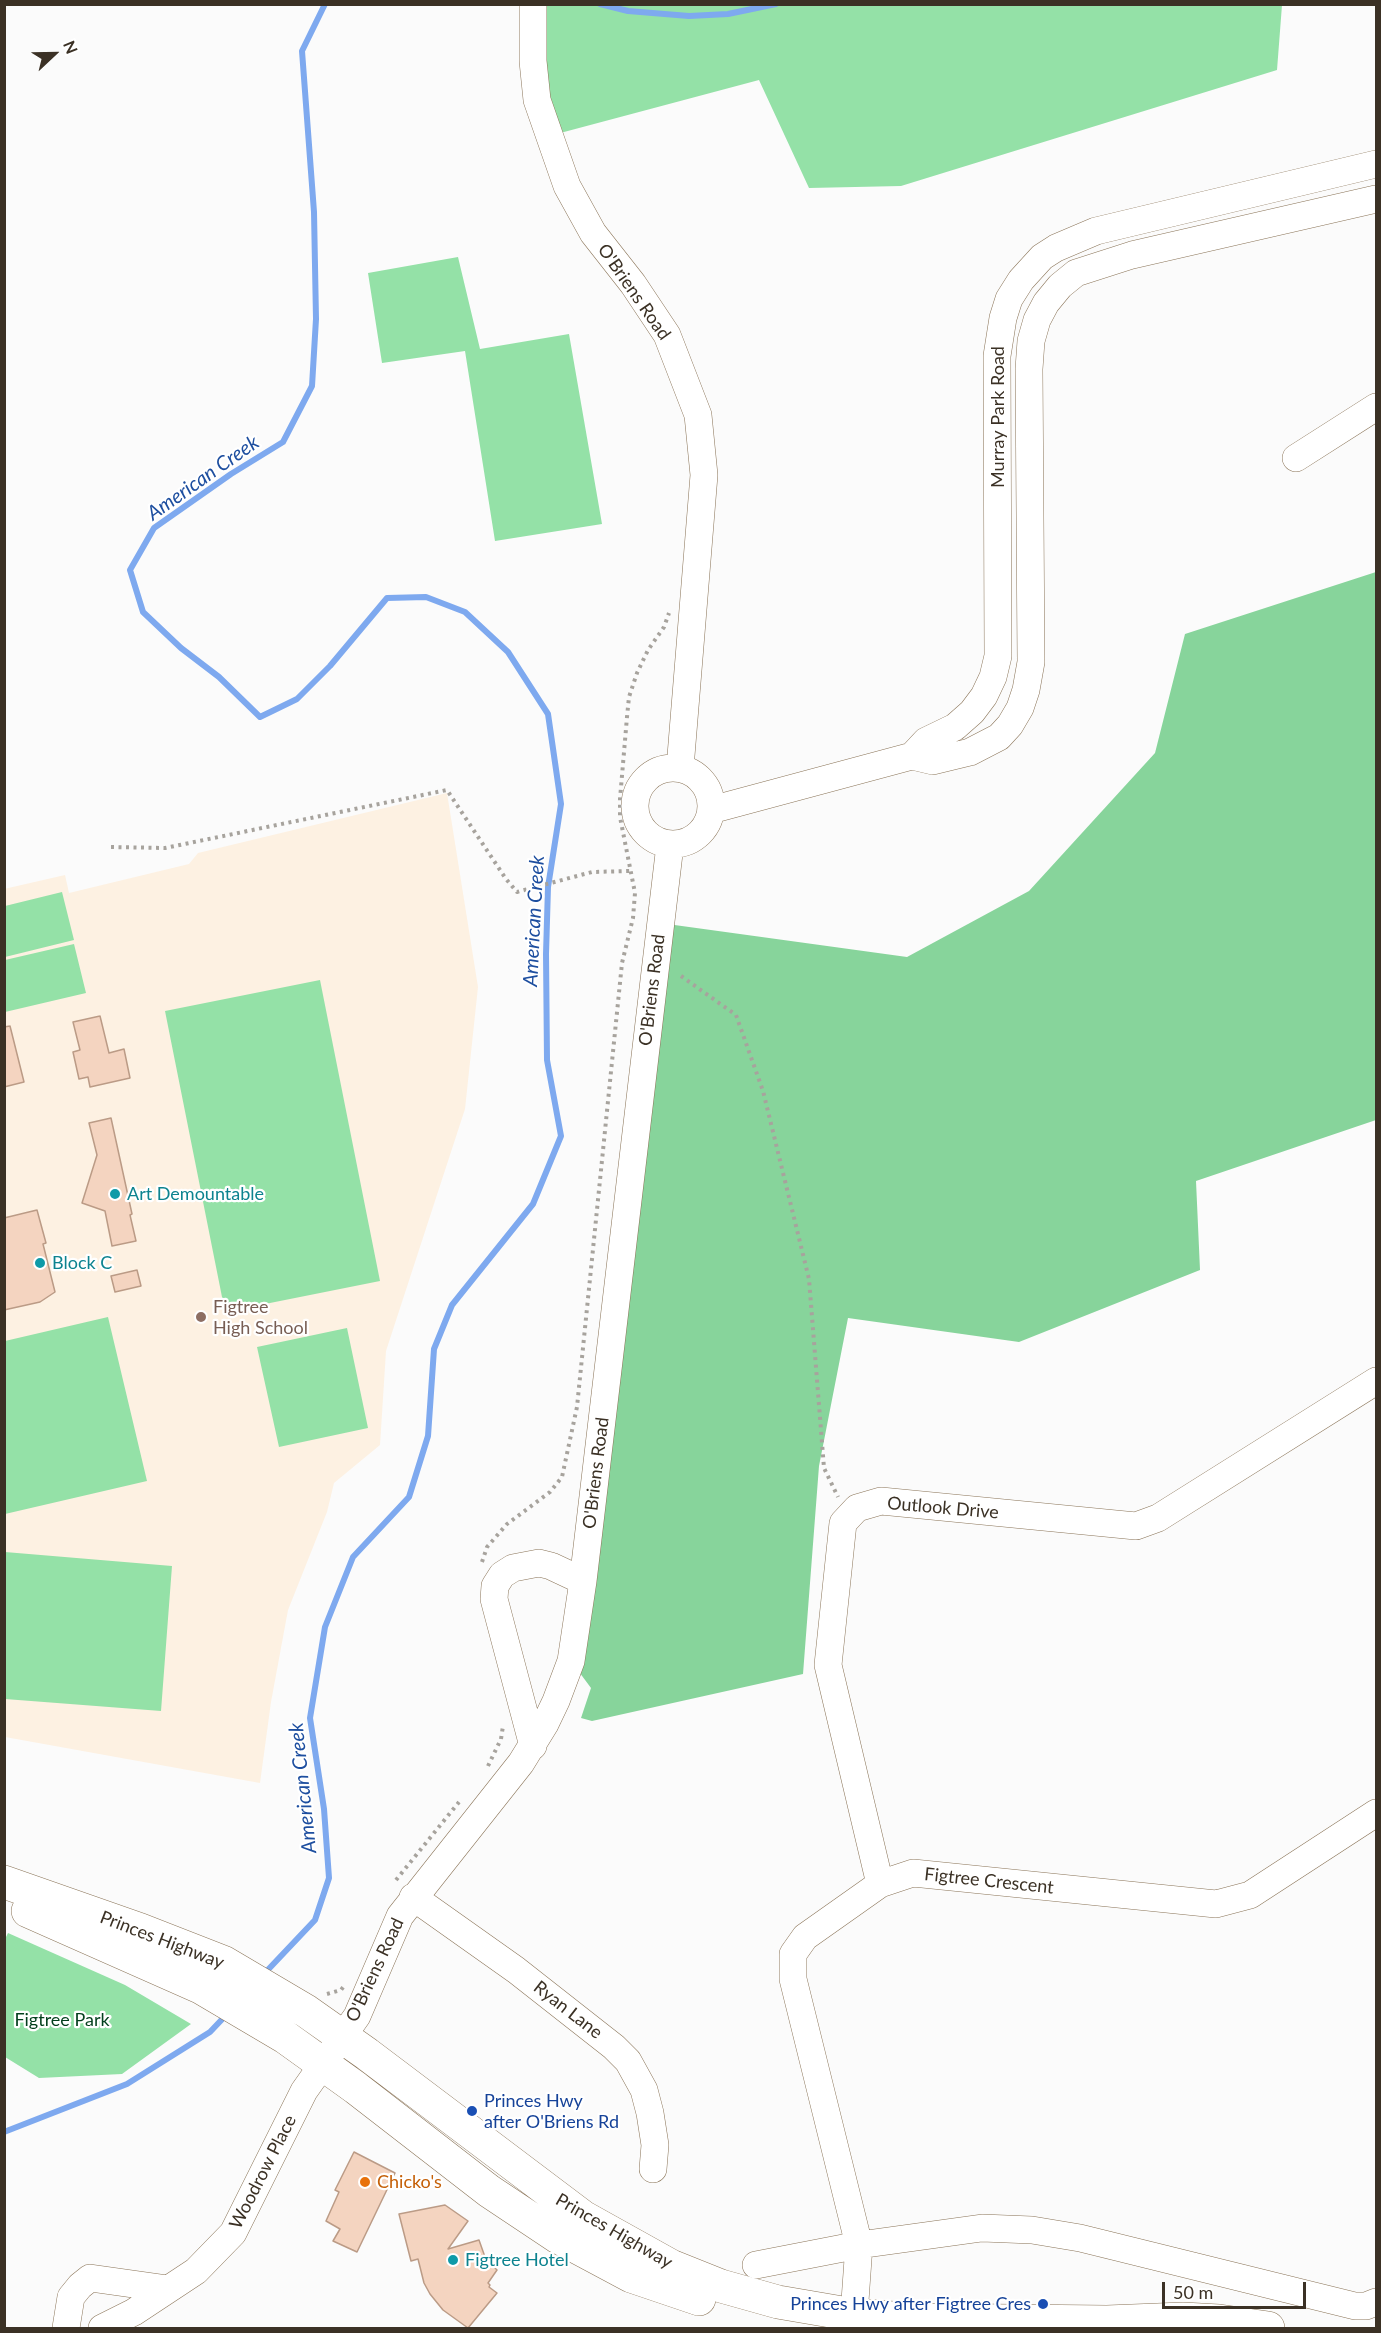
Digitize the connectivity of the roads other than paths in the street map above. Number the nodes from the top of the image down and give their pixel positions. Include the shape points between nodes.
1 (533, 4) edge
2 (1377, 164) edge
3 (1377, 199) edge
4 (1056, 248) junction
5 (1076, 273) junction
6 (1377, 407) edge
7 (1296, 458) dead end
8 (912, 756) junction
9 (680, 768) junction
10 (711, 810) junction
11 (670, 845) junction
12 (1377, 1381) edge
13 (583, 1581) junction
14 (532, 1746) junction
15 (1377, 1813) edge
16 (4, 1882) edge
17 (880, 1884) junction
18 (402, 1892) junction
19 (4, 1901) edge
20 (342, 2036) junction
21 (323, 2064) junction
22 (653, 2169) dead end
23 (859, 2245) junction
24 (756, 2265) dead end
25 (168, 2289) junction
26 (1377, 2302) edge
27 (854, 2315) junction
28 (66, 2328) edge
29 (102, 2328) edge
30 (815, 2328) edge
31 (1268, 2328) edge

1 - 9 street, O'Briens Road via 537,100 567,186 593,233 667,335 698,415 704,476
2 - 4 street, Murray Park Road via 1096,231
3 - 5 street, Murray Park Road via 1132,255
4 - 5 street
4 - 8 street, Murray Park Road via 1021,280 1009,299 999,336 999,633 993,677 972,712 955,727 926,741
5 - 8 street, Murray Park Road via 1046,303 1031,341 1032,629 1031,662 1020,708 999,737 970,752 933,761
6 - 7 street
8 - 10 street, Murray Park Road
9 - 10 street via 700,779 707,788
9 - 11 street via 667,768 644,781 635,806 643,831
10 - 11 street via 698,836 680,845
11 - 13 street, O'Briens Road
12 - 17 street, Outlook Drive via 1158,1518 1137,1526 881,1501 857,1508 851,1514 843,1523 828,1665
13 - 14 street, O'Briens Road via 571,1661 556,1701
13 - 14 street via 539,1563 513,1568 495,1586 494,1599
14 - 18 street, O'Briens Road via 510,1779
15 - 17 street, Figtree Crescent via 1250,1895 1216,1904 913,1873
16 - 20 main road, Princes Highway via 141,1930 311,2000
17 - 23 street, Figtree Crescent via 805,1937 793,1954 793,1979
18 - 20 street, O'Briens Road via 390,1936 361,2007
18 - 22 street, Ryan Lane via 516,1970 628,2061 644,2090 650,2113 655,2145
19 - 21 main road, Princes Highway via 202,1988
20 - 21 street, O'Briens Road
20 - 27 main road, Princes Highway via 551,2195 646,2253 721,2286 778,2302
21 - 25 street, Woodrow Place via 304,2091 233,2233 196,2271
21 - 30 main road, Princes Highway via 489,2191 558,2237 642,2280 733,2311
23 - 24 street
23 - 26 street via 982,2228 1032,2230 1080,2238 1355,2306
23 - 27 street, Figtree Crescent
25 - 28 street via 90,2278 71,2297
25 - 29 street, Woodrow Place
27 - 31 main road, Princes Highway via 918,2320 1183,2319

